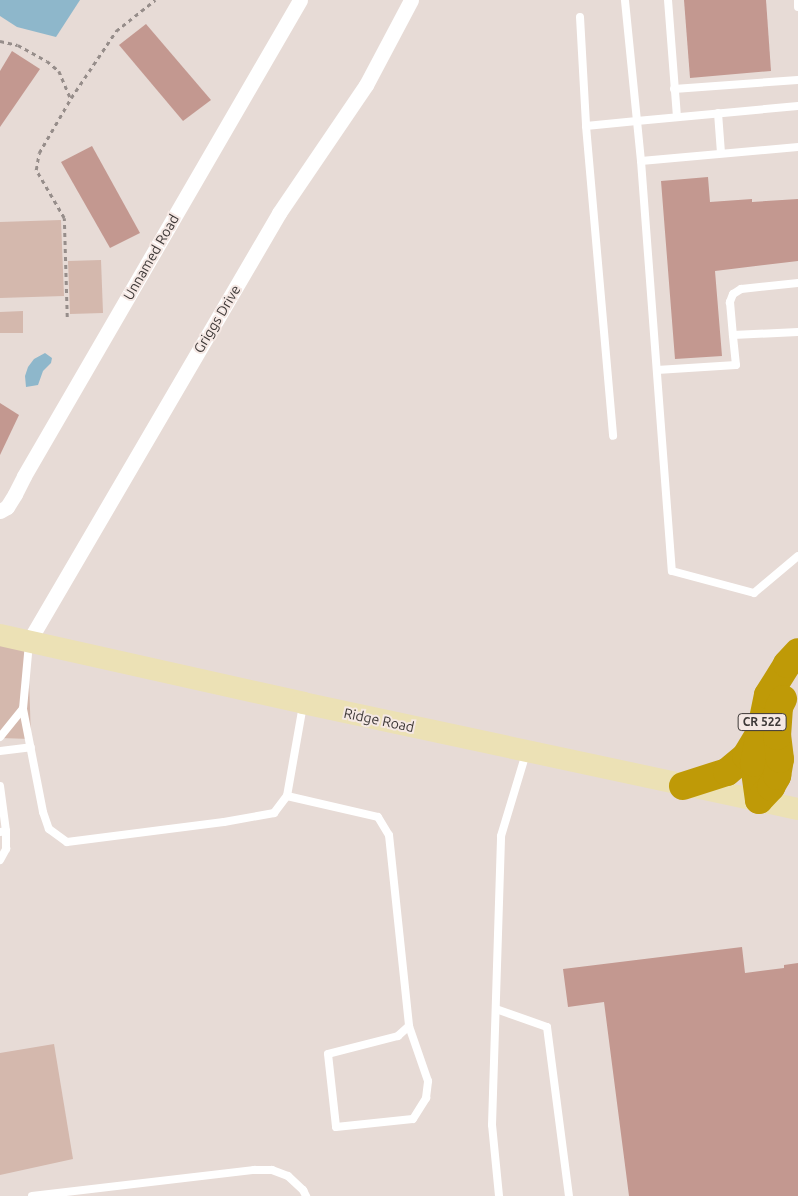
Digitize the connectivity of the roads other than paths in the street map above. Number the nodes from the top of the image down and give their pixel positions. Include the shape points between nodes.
1 (300, 0) edge
2 (411, 0) edge
3 (625, 0) edge
4 (668, 0) edge
5 (798, 0) edge
6 (798, 7) edge
7 (580, 17) dead end
8 (798, 80) edge
9 (674, 89) junction
10 (798, 106) edge
11 (718, 113) junction
12 (677, 117) junction
13 (637, 121) junction
14 (586, 126) junction
15 (798, 146) edge
16 (721, 153) junction
17 (641, 161) junction
18 (798, 283) edge
19 (798, 332) edge
20 (733, 335) junction
21 (657, 370) junction
22 (612, 436) dead end
23 (0, 511) edge
24 (798, 556) edge
25 (0, 635) edge
26 (29, 641) junction
27 (798, 652) edge
28 (798, 678) edge
29 (303, 704) junction
30 (23, 709) junction
31 (0, 737) edge
32 (757, 738) junction
33 (31, 747) junction
34 (0, 751) edge
35 (526, 751) junction
36 (780, 759) junction
37 (0, 786) edge
38 (683, 786) junction
39 (798, 786) edge
40 (287, 796) junction
41 (759, 800) junction
42 (798, 809) edge
43 (3, 831) edge
44 (0, 860) edge
45 (496, 1009) junction
46 (409, 1026) junction
47 (32, 1196) edge
48 (306, 1196) edge
49 (499, 1196) edge
50 (569, 1196) edge

1 - 23 street, Unnamed Road via 16,494
2 - 26 street, Griggs Drive via 366,84 279,213
3 - 13 lane
4 - 9 lane
5 - 6 lane
7 - 14 lane
8 - 9 lane
9 - 12 lane
10 - 11 lane
11 - 12 lane
11 - 16 lane
12 - 13 lane
13 - 14 lane
13 - 17 lane
14 - 22 lane
15 - 16 lane
16 - 17 lane
17 - 21 lane
18 - 20 lane via 741,289 733,294 730,302
19 - 20 lane
20 - 21 lane via 736,365
21 - 24 lane via 672,571 754,593
25 - 26 street, Ridge Road
26 - 29 street, Ridge Road
26 - 30 lane
27 - 32 highway, CR 522 via 768,694
28 - 36 highway via 788,688 779,707
29 - 35 street, Ridge Road
29 - 40 lane
30 - 31 lane
30 - 33 lane
32 - 38 highway via 746,756 727,772
32 - 41 highway, CR 522 via 754,763
33 - 34 lane
33 - 40 lane via 43,812 50,829 67,842 274,813
35 - 38 street, Ridge Road
35 - 45 lane via 500,836
36 - 39 highway
36 - 41 highway via 774,781
37 - 43 lane
38 - 41 street, Ridge Road
40 - 46 lane via 378,817 389,835
41 - 42 street, Ridge Road
43 - 44 lane via 6,849
45 - 49 lane via 492,1125
45 - 50 lane via 547,1027
46 - 46 lane via 398,1036 328,1054 336,1127 413,1119 426,1098 428,1081
47 - 48 lane via 272,1170 288,1176

